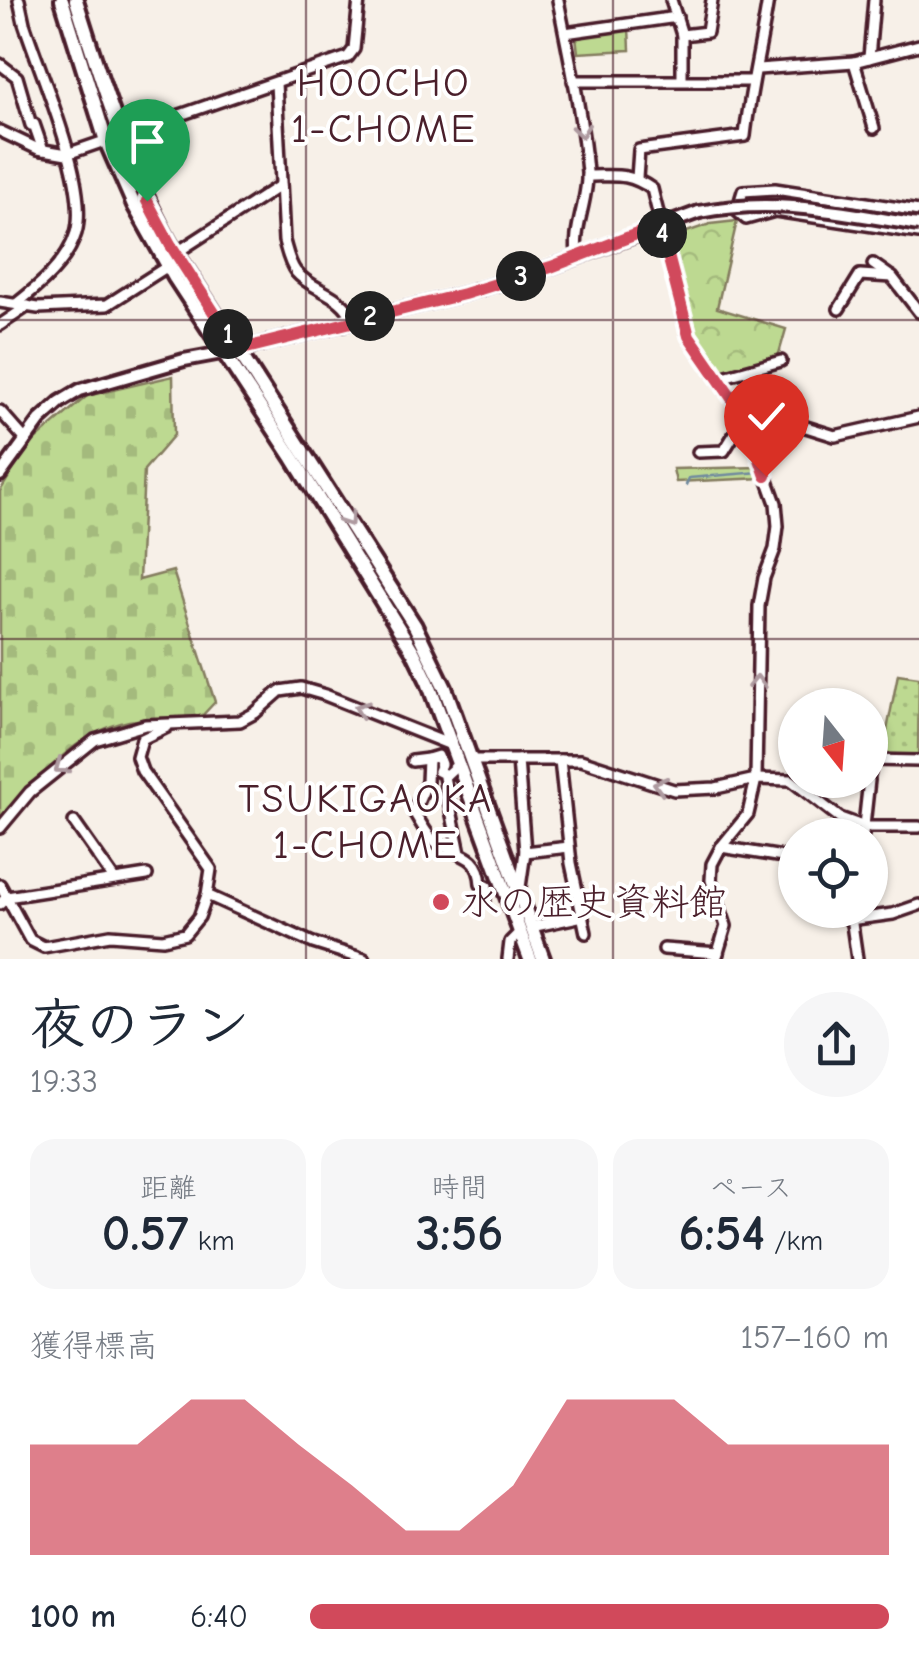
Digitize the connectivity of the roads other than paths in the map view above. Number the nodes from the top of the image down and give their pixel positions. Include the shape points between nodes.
1 (19, 0) edge
2 (62, 0) edge
3 (76, 0) edge
4 (359, 0) edge
5 (558, 0) edge
6 (671, 0) edge
7 (712, 0) edge
8 (768, 0) edge
9 (874, 0) edge
10 (676, 17) junction
11 (564, 33) junction
12 (682, 35) junction
13 (919, 45) edge
14 (869, 58) junction
15 (854, 62) junction
16 (0, 64) edge
17 (758, 69) junction
18 (682, 80) junction
19 (574, 81) junction
20 (276, 82) junction
21 (751, 82) junction
22 (874, 128) dead end
23 (0, 131) edge
24 (121, 136) junction
25 (106, 141) junction
26 (43, 150) junction
27 (67, 154) junction
28 (587, 176) junction
29 (638, 178) junction
30 (282, 185) junction
31 (919, 211) edge
32 (660, 225) junction
33 (919, 229) edge
34 (578, 256) junction
35 (172, 259) junction
36 (873, 264) dead end
37 (892, 277) junction
38 (0, 302) edge
39 (16, 304) junction
40 (28, 306) junction
41 (839, 309) dead end
42 (919, 312) edge
43 (352, 319) junction
44 (0, 325) edge
45 (232, 351) junction
46 (781, 360) dead end
47 (720, 378) junction
48 (0, 411) edge
49 (745, 417) junction
50 (919, 417) edge
51 (24, 439) junction
52 (698, 452) dead end
53 (0, 475) edge
54 (175, 723) junction
55 (451, 745) junction
56 (428, 759) junction
57 (518, 760) junction
58 (560, 760) junction
59 (888, 760) edge
60 (412, 761) dead end
61 (919, 761) edge
62 (464, 762) junction
63 (446, 776) junction
64 (756, 779) junction
65 (840, 818) edge
66 (74, 822) dead end
67 (919, 827) edge
68 (0, 828) edge
69 (888, 829) edge
70 (569, 847) junction
71 (721, 847) junction
72 (525, 852) junction
73 (460, 854) junction
74 (778, 856) edge
75 (147, 874) dead end
76 (114, 880) junction
77 (0, 884) edge
78 (518, 893) junction
79 (207, 896) junction
80 (485, 898) dead end
81 (4, 901) edge
82 (919, 904) edge
83 (888, 914) edge
84 (583, 916) junction
85 (852, 928) edge
86 (525, 929) junction
87 (586, 934) dead end
88 (664, 949) dead end
89 (717, 956) edge
90 (364, 959) edge
91 (508, 959) edge
92 (530, 959) edge
93 (543, 959) edge
94 (857, 959) edge

1 - 27 street
2 - 25 main road
3 - 24 main road
4 - 20 street via 348,57
5 - 11 street
6 - 10 street
7 - 12 street via 707,32
8 - 17 street
9 - 14 street
10 - 11 street
10 - 12 street
11 - 19 street
12 - 18 street
13 - 14 street
14 - 15 street
15 - 17 street
15 - 22 street
16 - 26 street via 18,77
17 - 21 street
18 - 19 street
18 - 21 street
19 -> 28 street
20 - 24 street
20 - 30 street
21 - 29 street via 745,136 639,150
23 - 26 street
24 - 25 street
24 - 35 main road
25 - 27 street
25 - 35 main road via 134,205
26 - 27 street
27 - 39 street via 78,195 76,232 54,270
28 - 29 street
28 - 34 street via 574,243
29 - 32 street via 652,189
30 - 35 street
30 - 43 street via 290,262
31 - 33 street via 754,189 742,191 737,211 746,219 775,211
32 - 33 street, bridge via 699,212 780,204
32 - 34 street
32 - 47 street via 689,336
34 - 43 street via 464,294
35 - 40 street via 107,306
35 - 45 main road
36 - 37 street
37 - 41 street via 860,275
37 - 42 street
38 - 39 street
39 - 40 street
40 - 44 street
43 - 45 street
45 - 51 street via 80,390
45 - 55 main road via 405,637
45 -> 62 main road via 415,626 444,688
46 - 47 street
47 - 49 street
48 - 51 street
49 - 50 street via 835,436
49 - 52 street via 724,451
64 -> 49 street via 760,606 778,526
51 - 53 street
55 -> 54 street via 301,688 280,691 240,721
54 -> 68 street via 94,740 53,770
54 - 79 street via 142,739 137,757 211,868
55 - 62 main road
56 - 60 street
56 - 63 street via 438,756 438,772
56 - 73 street via 414,812 432,839
57 - 58 street
57 - 62 street
57 - 72 street
64 -> 58 street via 674,790 581,760
58 - 70 street
59 - 61 street
62 - 63 street
62 - 78 main road
62 - 86 main road
63 - 73 street
64 - 65 street via 791,780
64 - 71 street via 748,814
66 - 76 street
67 - 69 street
70 - 72 street
70 - 84 street
71 - 74 street
71 - 89 street via 711,880 726,926
72 - 78 street
73 - 80 street via 470,856
75 - 76 street
76 - 81 street
77 - 81 street
78 - 86 main road
79 - 81 street via 184,934 110,935 44,946 30,940
79 - 90 street
82 - 83 street
84 - 86 street
84 - 87 street
85 - 94 street
86 - 91 street via 510,942
86 - 92 main road
86 - 93 main road
88 - 89 street

